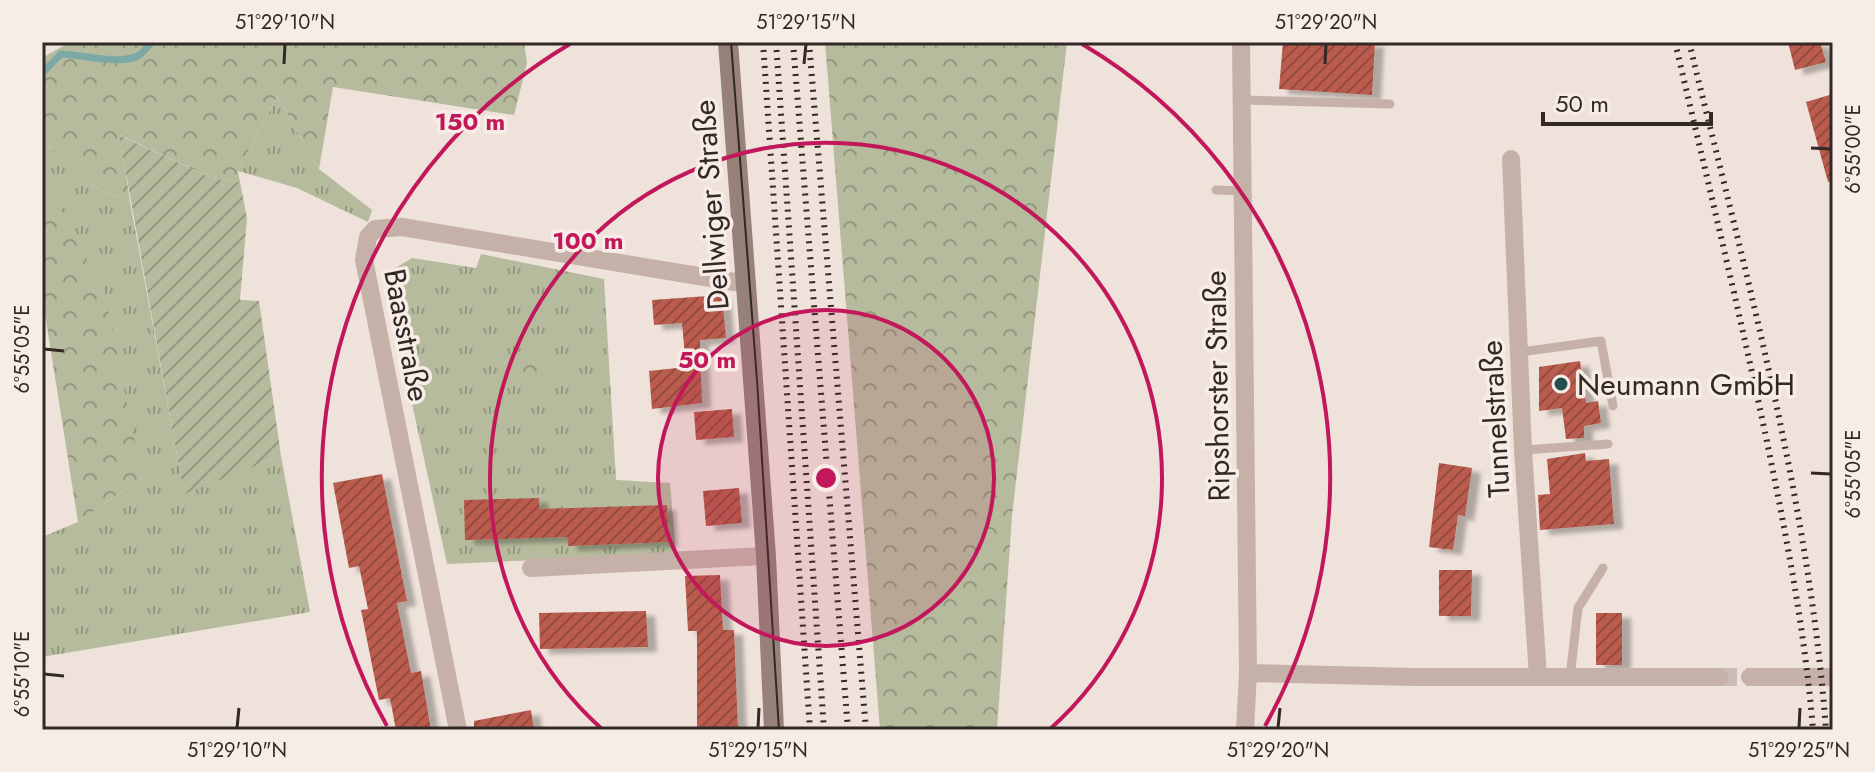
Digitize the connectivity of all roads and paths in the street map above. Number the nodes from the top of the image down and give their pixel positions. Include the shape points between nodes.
1 (728, 42) edge
2 (1241, 42) edge
3 (1242, 100) junction
4 (1390, 104) dead end
5 (1511, 159) dead end
6 (1216, 190) dead end
7 (1243, 191) junction
8 (747, 284) junction
9 (1520, 352) junction
10 (1613, 406) dead end
11 (1608, 444) dead end
12 (1523, 450) junction
13 (766, 556) junction
14 (531, 568) dead end
15 (1603, 568) dead end
16 (1248, 673) junction
17 (1538, 677) junction
18 (1570, 677) junction
19 (1719, 677) tunnel mouth
20 (1750, 677) tunnel mouth
21 (1833, 677) edge
22 (458, 730) edge
23 (774, 730) edge
24 (1245, 730) edge

1 - 8 main road, Dellwiger Straße
2 - 3 street, Ripshorster Straße
3 - 4 lane
3 - 7 street, Ripshorster Straße
5 - 9 street, Tunnelstraße
6 - 7 lane
7 - 16 street, Ripshorster Straße
8 - 13 main road, Dellwiger Straße
8 - 22 street, Baasstraße via 402,227 375,229 368,237 364,260
9 - 10 lane via 1601,341
9 - 12 street, Tunnelstraße
11 - 12 lane
12 - 17 street, Tunnelstraße
13 - 14 street
13 - 23 main road, Dellwiger Straße
15 - 18 lane via 1578,608
16 - 17 street
16 - 24 street, Ripshorster Straße
17 - 18 street
18 - 19 street
20 - 21 street

